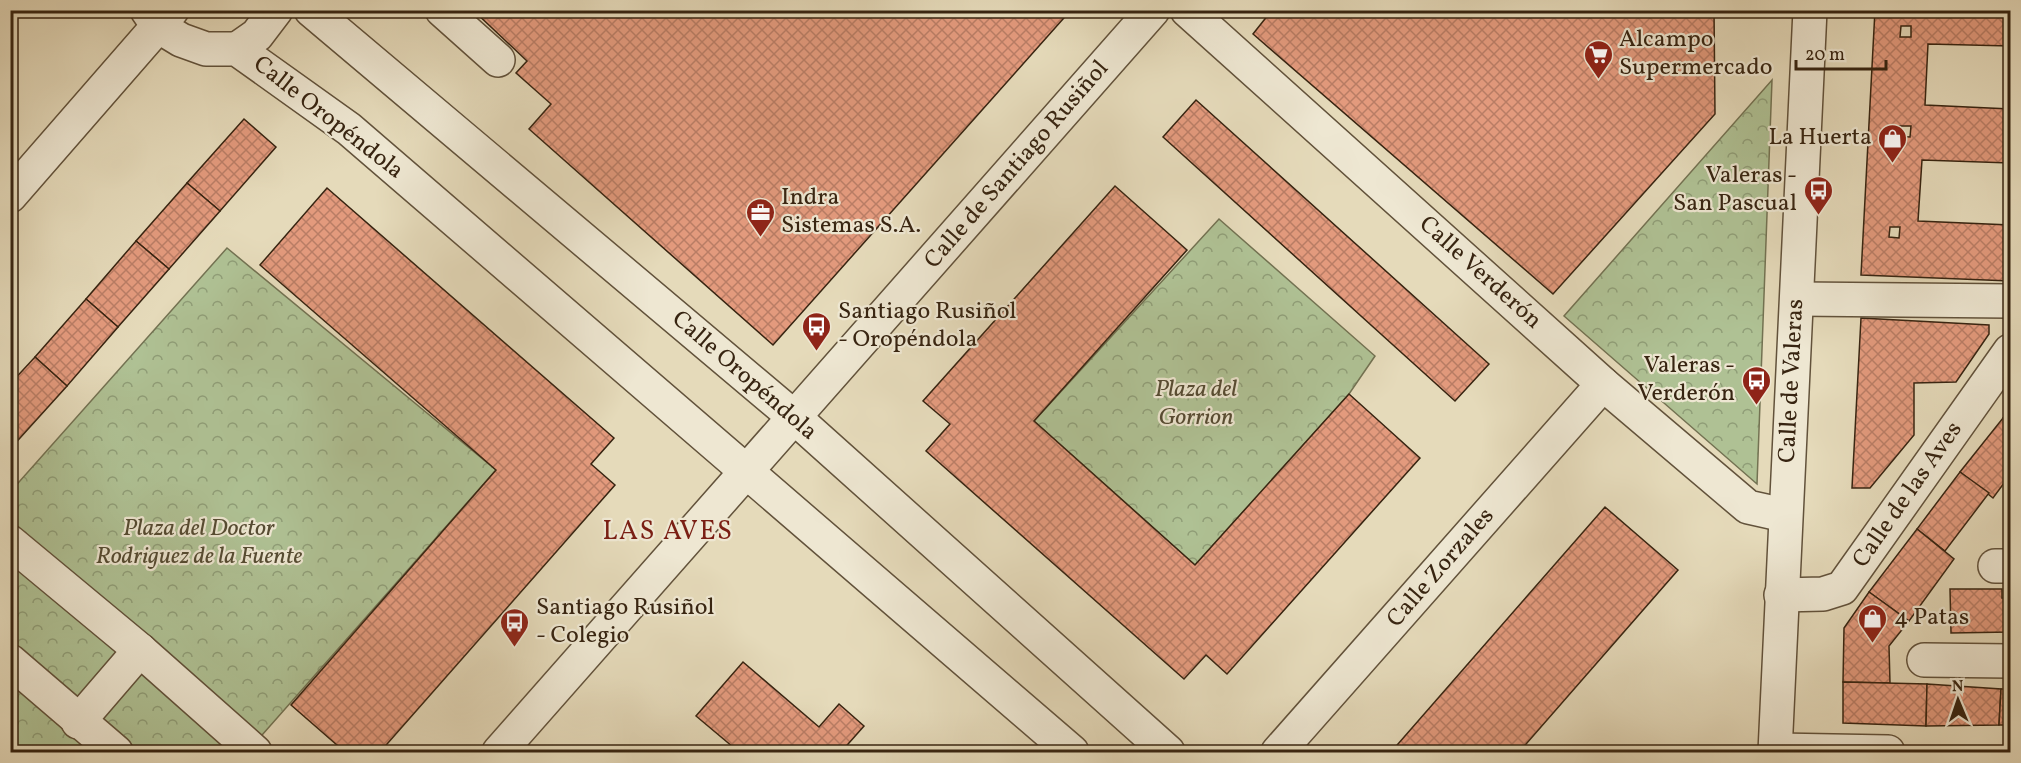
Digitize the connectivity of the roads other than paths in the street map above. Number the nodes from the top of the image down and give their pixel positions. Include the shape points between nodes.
1 (276, 10) edge
2 (311, 10) edge
3 (442, 10) edge
4 (1153, 10) edge
5 (1187, 10) edge
6 (1810, 10) edge
7 (159, 16) edge
8 (237, 48) junction
9 (498, 60) dead end
10 (10, 196) edge
11 (1797, 299) junction
12 (2010, 301) edge
13 (2010, 351) edge
14 (1603, 384) junction
15 (794, 417) junction
16 (747, 472) junction
17 (1784, 515) junction
18 (10, 542) edge
19 (1781, 595) junction
20 (140, 650) junction
21 (1924, 660) dead end
22 (10, 661) edge
23 (2010, 661) edge
24 (78, 722) junction
25 (1775, 752) edge
26 (116, 753) edge
27 (255, 753) edge
28 (499, 753) edge
29 (1072, 753) edge
30 (1167, 753) edge
31 (1278, 753) edge
32 (1888, 753) edge

1 - 8 street, Calle Oropéndola via 257,35
2 - 15 street, Calle Oropéndola
3 - 9 street
4 - 15 street, Calle de Santiago Rusiñol
5 - 14 street, Calle Verderón
6 - 11 street, Calle de Valeras
7 - 8 street, Calle Oropéndola via 181,40 206,49
7 - 10 street
8 - 16 street, Calle Oropéndola via 349,129
11 - 12 street
11 - 17 street, Calle de Valeras
13 - 19 street, Calle de las Aves via 1842,588 1823,594
14 - 17 street, Calle Verderón via 1748,507
14 - 31 street, Calle Zorzales
15 - 16 street, Calle de Santiago Rusiñol
15 - 30 street, Calle Oropéndola
16 - 28 street, Calle de Santiago Rusiñol
16 - 29 street, Calle Oropéndola
17 - 19 street, Calle de Valeras
18 - 20 street
19 - 25 street, Calle de Valeras
20 - 24 street
20 - 27 street
21 - 23 street
22 - 24 street
24 - 26 street
25 - 32 street

